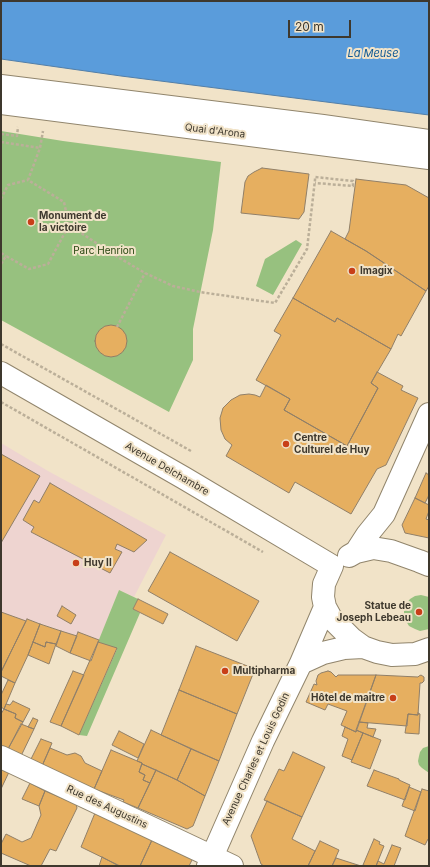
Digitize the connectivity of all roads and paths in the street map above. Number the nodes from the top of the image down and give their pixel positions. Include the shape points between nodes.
1 (1, 86) edge
2 (1, 103) edge
3 (19, 124) dead end
4 (1, 134) edge
5 (42, 137) dead end
6 (429, 141) edge
7 (1, 142) edge
8 (40, 148) junction
9 (429, 158) edge
10 (28, 180) junction
11 (315, 183) junction
12 (1, 199) edge
13 (69, 225) junction
14 (1, 253) edge
15 (6, 256) junction
16 (1, 264) edge
17 (145, 273) junction
18 (117, 326) dead end
19 (1, 344) edge
20 (1, 373) edge
21 (1, 402) edge
22 (429, 414) edge
23 (191, 451) dead end
24 (384, 514) junction
25 (391, 551) junction
26 (356, 552) junction
27 (269, 556) dead end
28 (332, 566) junction
29 (429, 566) edge
30 (325, 607) junction
31 (363, 647) junction
32 (429, 649) edge
33 (301, 663) junction
34 (1, 757) edge
35 (217, 864) edge

1 - 6 street, Quai d'Arona
2 - 9 street, Quai d'Arona
3 - 4 path via 17,136
5 - 8 path
7 - 8 path
8 - 10 path
10 - 12 path via 8,185
10 - 13 path via 64,202
11 - 11 path via 353,186 353,181 315,177
11 - 17 path via 306,249 275,303 173,286
13 - 15 path via 48,264 29,269
13 - 17 path
14 - 15 path
15 - 16 path
17 - 18 path
19 - 23 path
20 - 28 street, Avenue Delchambre
21 - 27 path
22 - 24 street
24 - 25 street
24 - 26 street
25 - 26 street via 373,548
25 - 29 street
26 - 28 street
28 - 30 street via 324,584
30 - 31 street via 332,618
30 - 33 street, Avenue Charles et Louis Godin
31 - 32 street via 392,655 415,654
31 - 33 street via 323,653
33 - 35 street, Avenue Charles et Louis Godin via 225,827
34 - 35 street, Rue des Augustins

